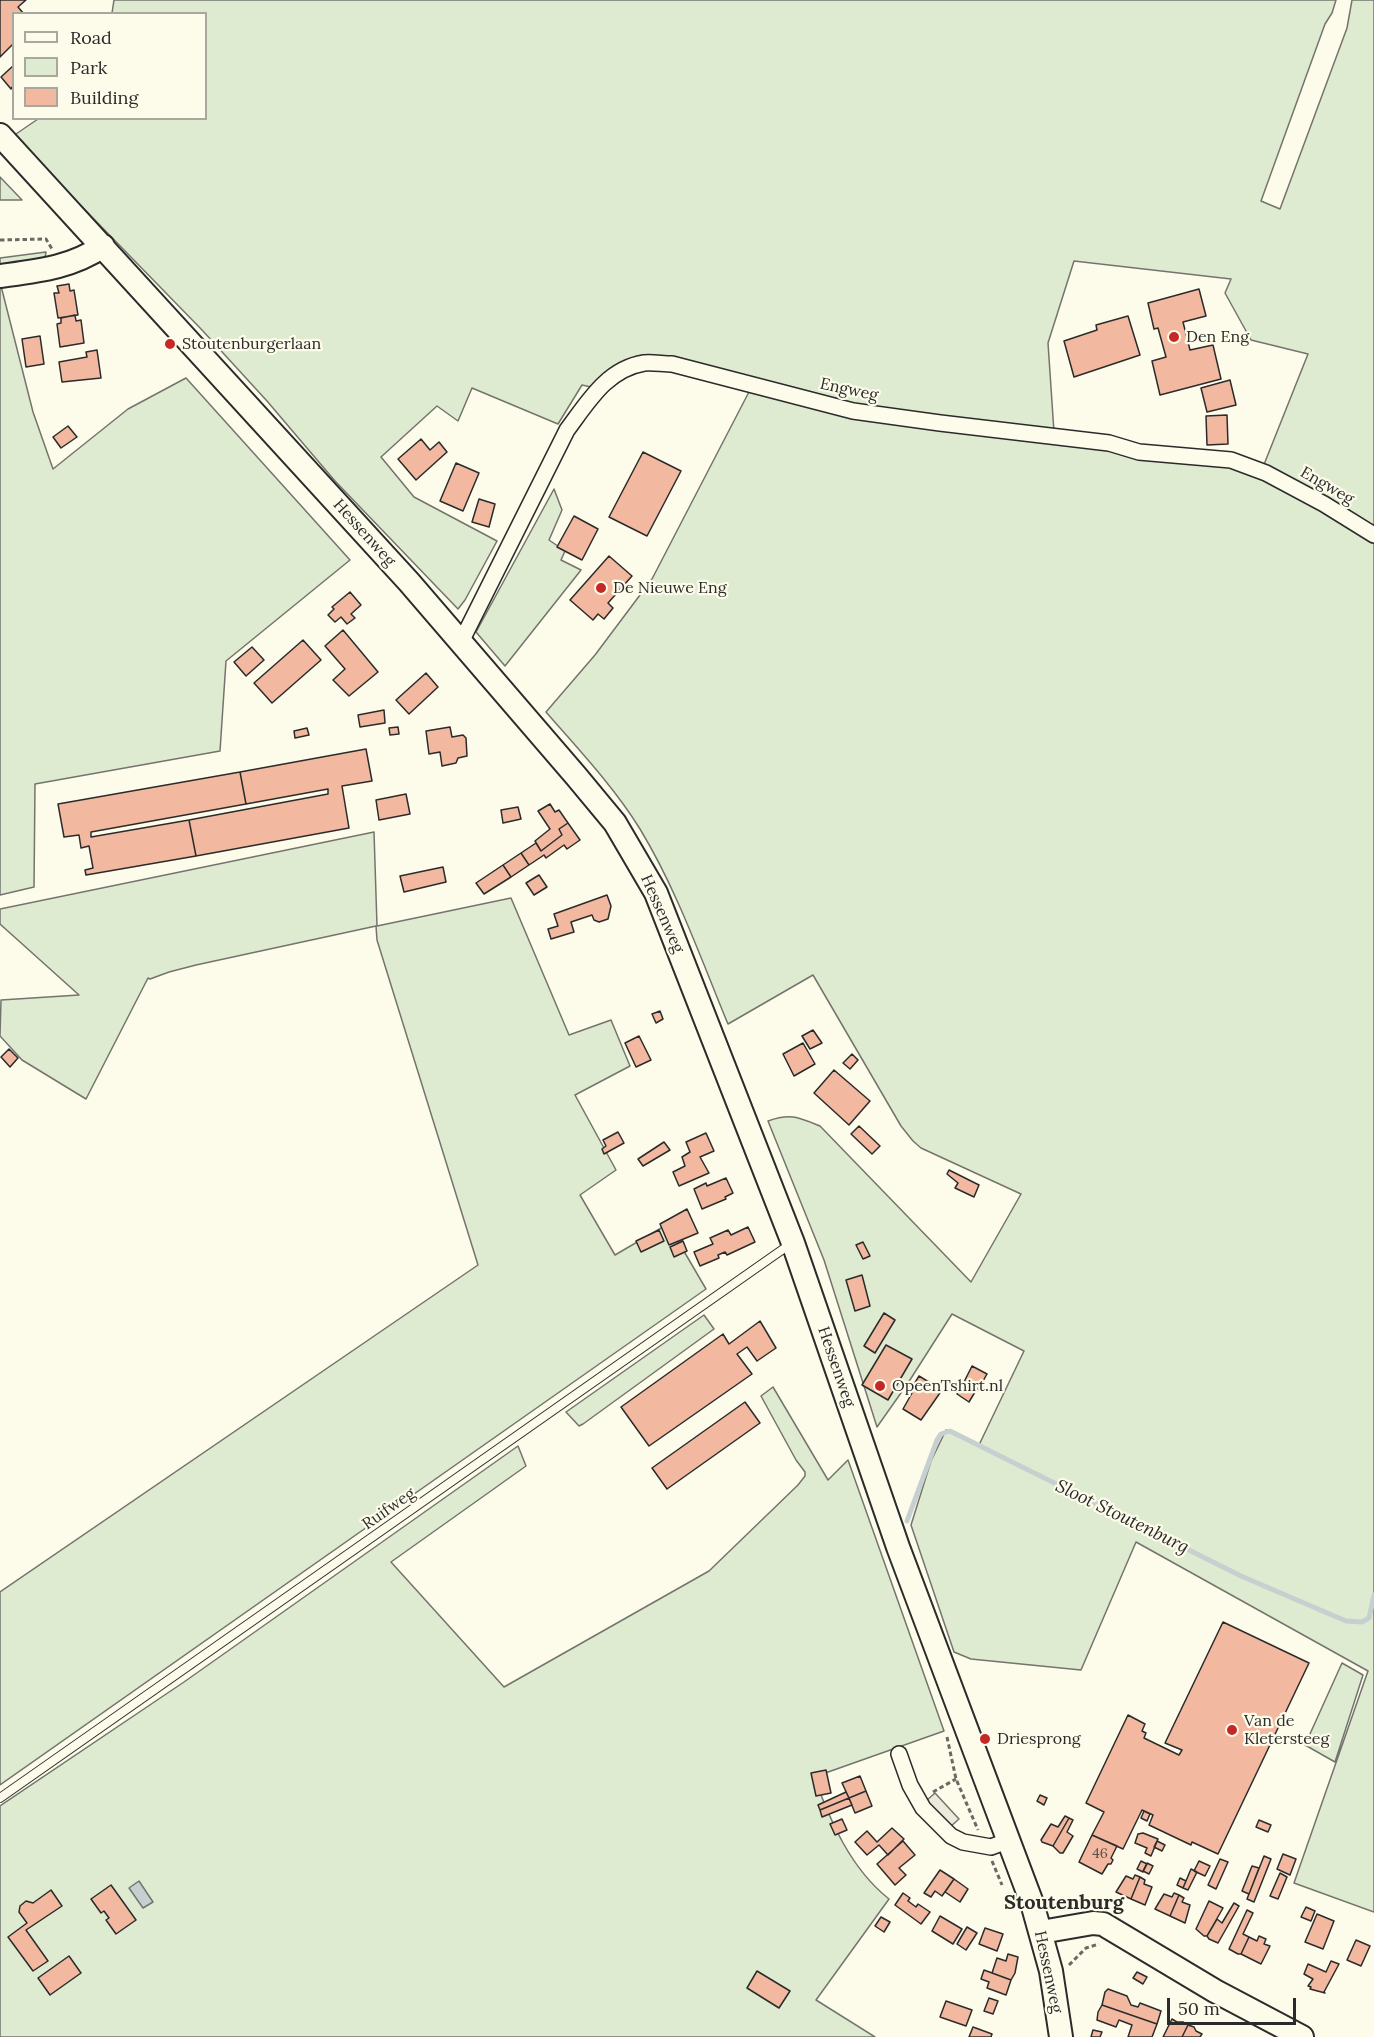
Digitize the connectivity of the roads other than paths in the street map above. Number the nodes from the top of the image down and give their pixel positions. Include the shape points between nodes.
1 (0, 135) edge
2 (103, 246) junction
3 (0, 276) edge
4 (1374, 535) edge
5 (460, 644) junction
6 (793, 1243) junction
7 (899, 1754) dead end
8 (0, 1798) edge
9 (997, 1844) junction
10 (1041, 1932) junction
11 (1061, 2037) edge
12 (1302, 2037) edge

1 - 2 street, Hessenweg
2 - 3 street via 56,268
2 - 5 street, Hessenweg
4 - 5 street, Engweg via 1266,473 1231,460 1139,452 1109,443 853,411 672,364 643,363 615,373 567,430
5 - 6 street, Hessenweg via 615,823 656,893
6 - 8 lane, Ruifweg
6 - 9 street, Hessenweg
7 - 9 street via 920,1803 940,1827 958,1841
9 - 10 street, Hessenweg
10 - 11 street, Hessenweg
10 - 12 street via 1103,1924

